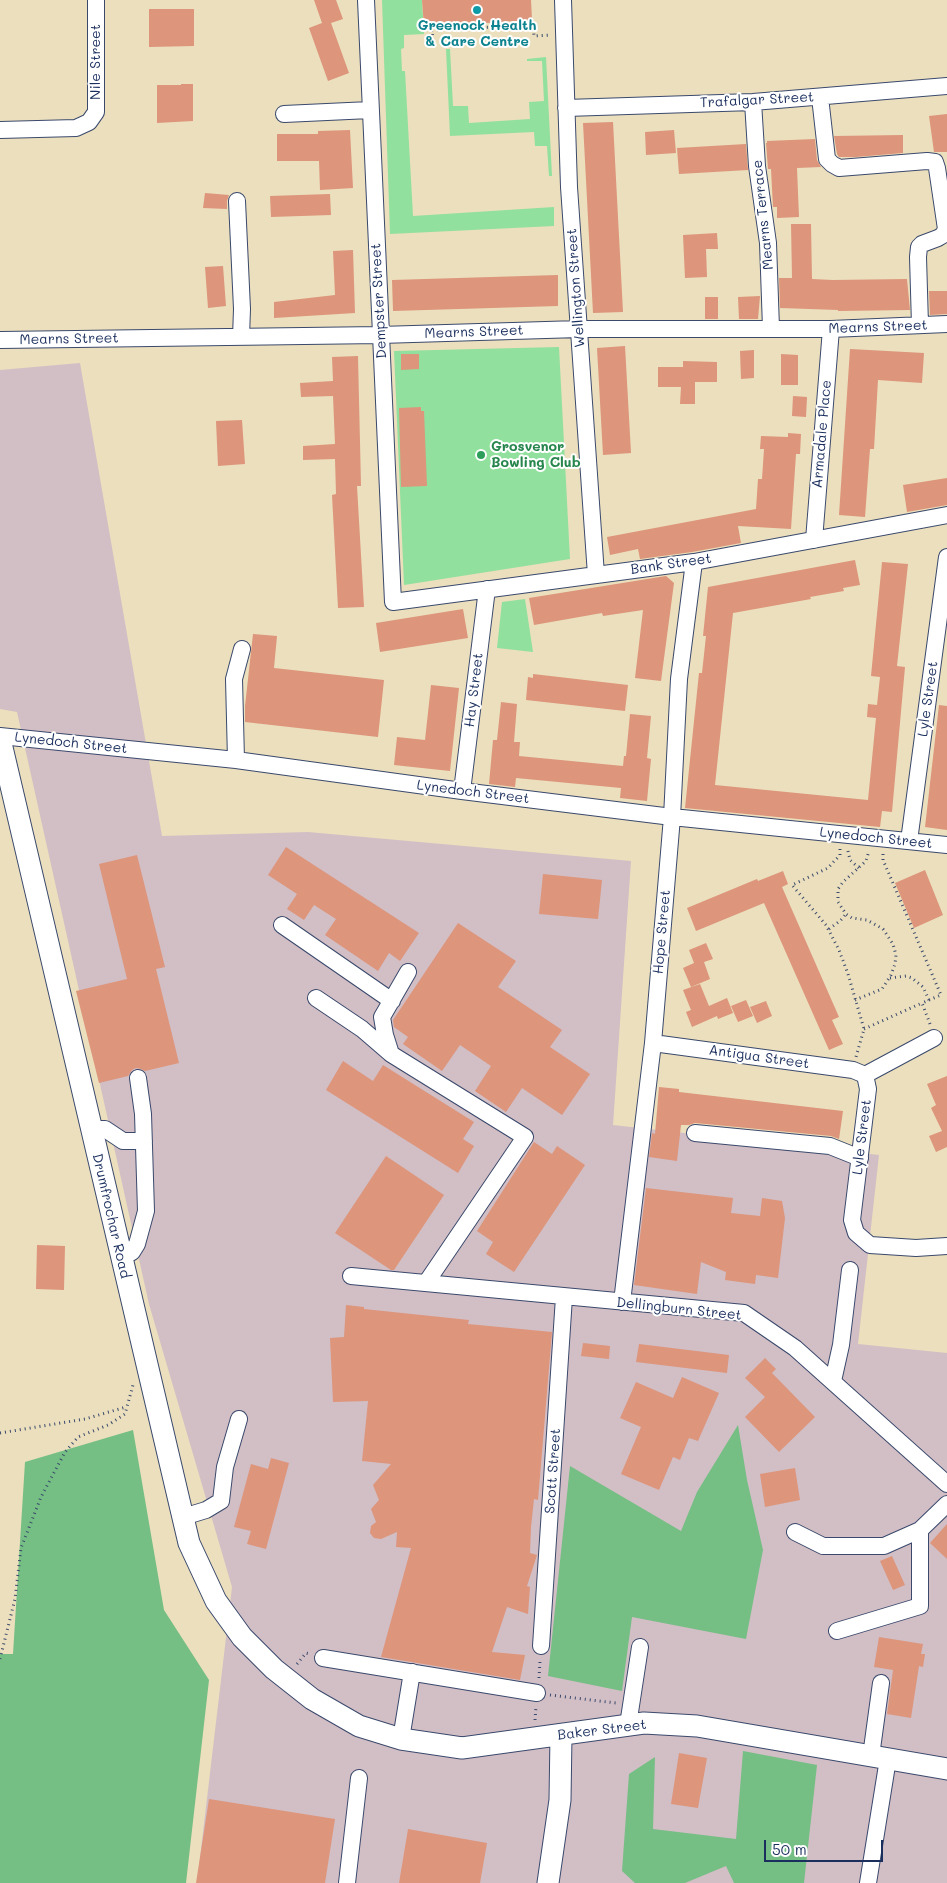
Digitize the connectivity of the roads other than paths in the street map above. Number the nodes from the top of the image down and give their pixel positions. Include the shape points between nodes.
1 (96, 0) edge
2 (366, 0) edge
3 (563, 0) edge
4 (947, 86) edge
5 (820, 97) junction
6 (753, 102) junction
7 (566, 108) junction
8 (370, 110) junction
9 (284, 114) dead end
10 (0, 130) edge
11 (237, 201) dead end
12 (947, 324) edge
13 (920, 325) junction
14 (771, 328) junction
15 (831, 328) junction
16 (579, 329) junction
17 (380, 335) junction
18 (241, 337) junction
19 (0, 340) edge
20 (947, 516) edge
21 (814, 540) junction
22 (947, 557) edge
23 (694, 562) junction
24 (596, 575) junction
25 (487, 589) junction
26 (393, 602) joint
27 (242, 649) dead end
28 (0, 737) edge
29 (236, 760) junction
30 (462, 791) junction
31 (672, 817) junction
32 (910, 840) junction
33 (947, 845) edge
34 (282, 925) dead end
35 (408, 972) dead end
36 (316, 998) dead end
37 (392, 1001) junction
38 (934, 1038) road end
39 (653, 1043) junction
40 (391, 1054) junction
41 (859, 1072) junction
42 (138, 1078) dead end
43 (91, 1128) junction
44 (695, 1133) dead end
45 (144, 1141) junction
46 (860, 1158) junction
47 (947, 1246) edge
48 (121, 1258) junction
49 (850, 1270) dead end
50 (351, 1276) dead end
51 (426, 1283) junction
52 (564, 1297) junction
53 (622, 1302) junction
54 (833, 1381) junction
55 (239, 1418) dead end
56 (947, 1484) edge
57 (947, 1504) edge
58 (183, 1517) junction
59 (920, 1530) junction
60 (795, 1532) dead end
61 (837, 1631) dead end
62 (542, 1646) dead end
63 (640, 1647) dead end
64 (323, 1658) road end
65 (412, 1672) junction
66 (280, 1674) joint
67 (881, 1683) dead end
68 (537, 1693) road end
69 (630, 1715) junction
70 (561, 1735) junction
71 (401, 1739) junction
72 (879, 1757) junction
73 (947, 1769) edge
74 (359, 1778) dead end
75 (348, 1883) edge
76 (548, 1883) edge
77 (868, 1883) edge

1 - 10 street, Nile Street via 96,112 89,122 76,128
2 - 8 street, Dempster Street
3 - 7 street, Wellington Street
4 - 5 street, Trafalgar Street
5 - 6 street, Trafalgar Street
5 - 13 street via 827,159 839,168 935,162 946,229 943,235 919,247
6 - 7 street, Trafalgar Street
6 - 14 street, Mearns Terrace via 768,243
7 - 16 street, Wellington Street
8 - 9 street
8 - 17 street, Dempster Street
11 - 18 street
12 - 13 street, Mearns Street
13 - 15 street, Mearns Street
14 - 15 street, Mearns Street
14 - 16 street, Mearns Street
15 - 21 street, Armadale Place
16 - 17 street, Mearns Street
16 - 24 street, Wellington Street
17 - 18 street, Mearns Street
17 - 26 street, Dempster Street
18 - 19 street, Mearns Street
20 - 21 street, Bank Street
21 - 23 street, Bank Street
22 - 32 street, Lyle Street
23 - 24 street, Bank Street
23 - 31 street, Hope Street via 679,679
24 - 25 street, Bank Street
25 - 26 street, Bank Street
25 - 30 street, Hay Street
27 - 29 street via 234,679
28 - 29 street, Lynedoch Street
28 - 43 main road, Drumfrochar Road
29 - 30 street, Lynedoch Street
30 - 31 street, Lynedoch Street
31 - 32 street, Lynedoch Street
31 - 39 street, Hope Street
32 - 33 street, Lynedoch Street
34 - 37 street
35 - 37 street
36 - 40 street via 362,1029
37 - 40 street via 382,1017
38 - 41 street
39 - 41 street, Antigua Street
39 - 53 street, Hope Street
40 - 51 street via 525,1137
41 - 46 street, Lyle Street via 868,1089
42 - 45 street
43 - 45 street via 105,1129 123,1140
43 - 48 main road, Drumfrochar Road
44 - 46 street via 830,1146
45 - 48 street via 146,1211 137,1244 132,1252
46 - 47 street, Lyle Street via 852,1220 856,1233 870,1245
48 - 58 main road, Drumfrochar Road
49 - 54 street
50 - 51 street, Dellingburn Street
51 - 52 street, Dellingburn Street
52 - 53 street, Dellingburn Street
52 - 62 street, Scott Street
53 - 54 street, Dellingburn Street via 744,1313 795,1348
54 - 56 street, Dellingburn Street
55 - 58 street via 225,1467 221,1502
57 - 59 street
58 - 66 main road, Drumfrochar Road via 189,1543 216,1601 242,1637
59 - 60 street via 884,1546 823,1546
59 - 61 street via 920,1606
63 - 69 street
64 - 65 street
65 - 68 street
65 - 71 street
66 - 71 main road, Baker Street via 312,1699 359,1726
67 - 72 street
69 - 70 main road, Baker Street
69 - 72 main road, Baker Street via 644,1723 697,1726
70 - 71 main road, Baker Street via 462,1748
70 - 76 main road via 560,1800
72 - 73 main road, Baker Street
72 - 77 street
74 - 75 street

